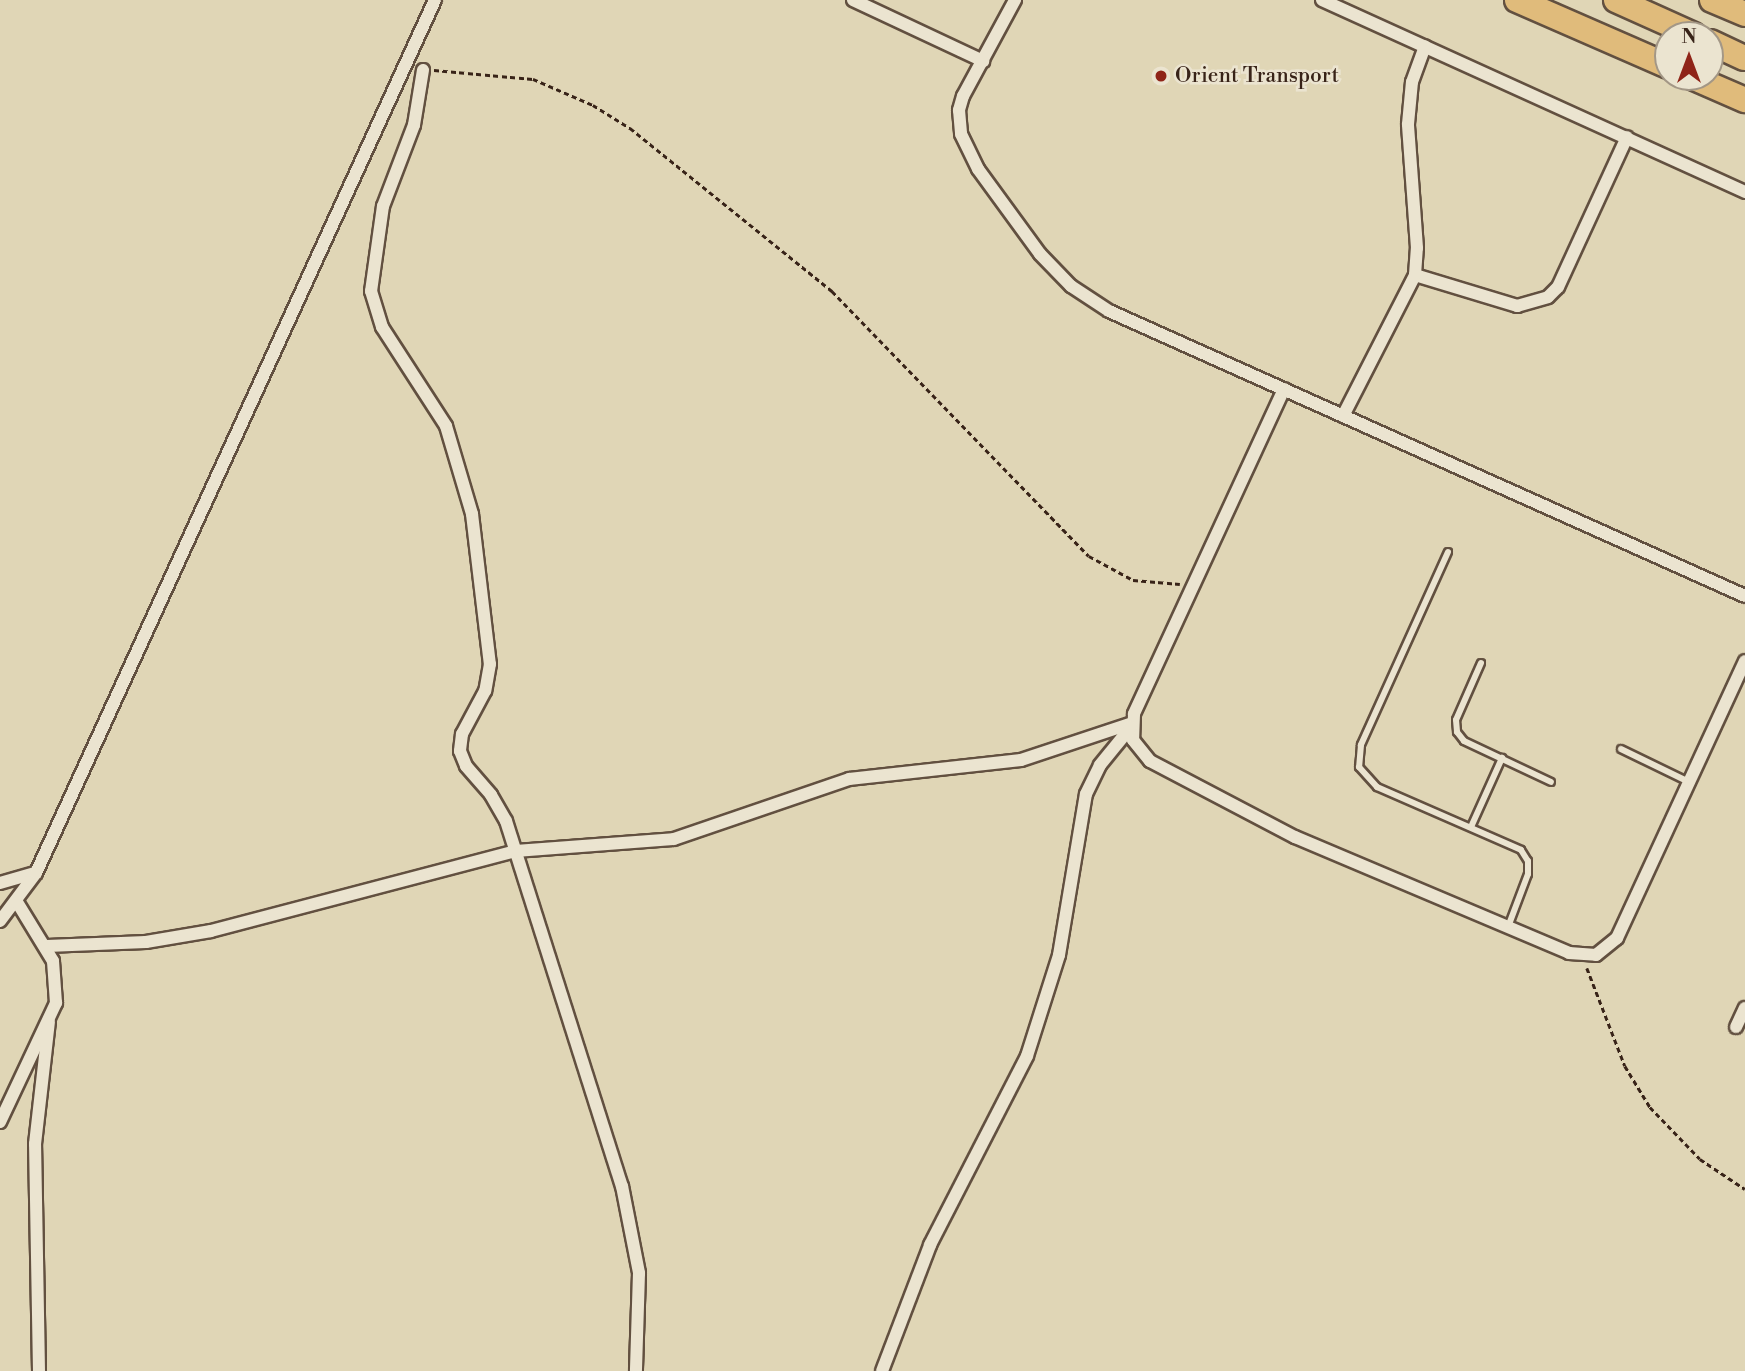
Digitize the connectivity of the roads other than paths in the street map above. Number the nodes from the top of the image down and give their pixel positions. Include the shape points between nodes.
1 (436, 0) edge
2 (853, 0) edge
3 (1016, 0) edge
4 (1322, 0) edge
5 (1517, 0) edge
6 (1616, 0) edge
7 (1712, 0) edge
8 (1745, 15) edge
9 (1662, 21) edge
10 (1425, 46) junction
11 (1724, 49) edge
12 (1745, 58) edge
13 (1654, 60) edge
14 (983, 61) junction
15 (423, 70) road end
16 (1724, 91) edge
17 (1745, 100) edge
18 (1628, 137) junction
19 (1745, 192) edge
20 (1415, 275) junction
21 (1284, 389) junction
22 (1343, 416) junction
23 (1448, 552) dead end
24 (1745, 596) edge
25 (1745, 661) edge
26 (1481, 663) dead end
27 (1132, 725) junction
28 (1621, 749) dead end
29 (1502, 758) junction
30 (1551, 782) dead end
31 (1689, 782) junction
32 (1471, 827) junction
33 (514, 851) junction
34 (36, 873) junction
35 (0, 883) edge
36 (18, 902) junction
37 (0, 921) edge
38 (1508, 927) junction
39 (47, 946) junction
40 (1745, 1008) edge
41 (49, 1022) junction
42 (1736, 1027) dead end
43 (0, 1122) edge
44 (39, 1371) edge
45 (636, 1371) edge
46 (882, 1371) edge

1 - 34 street
2 - 14 street
3 - 14 street
4 - 10 street
5 - 13 highway
6 - 9 highway
7 - 8 highway
10 - 18 street
10 - 20 street via 1412,82 1408,124
11 - 12 highway
14 - 21 street via 959,110 964,145 1054,271 1109,311
15 - 33 street via 414,125 383,206 371,291 382,327 446,426 463,479 479,550 491,650 485,691 462,734 460,751 466,766 499,807
16 - 17 highway
18 - 19 street
18 - 20 street via 1558,287 1548,298 1517,306
20 - 22 street
21 - 22 street
21 - 27 street
22 - 24 street
23 - 32 lane via 1358,759 1371,784
25 - 31 street
26 - 29 lane via 1455,726 1464,741
27 - 33 street via 1021,760 849,779 674,839
27 - 38 street via 1140,752 1222,801
27 - 46 street via 1100,765 1081,809 1059,955 1027,1056 930,1245
28 - 31 lane
29 - 30 lane
29 - 32 lane
31 - 38 street via 1618,938 1596,955 1582,957
32 - 38 lane via 1516,846 1528,861 1528,874
33 - 39 street via 211,931 146,942
33 - 45 street via 630,1216 640,1299
34 - 35 street
34 - 36 street
36 - 37 street
36 - 39 street
39 - 41 street via 57,982
40 - 42 street
41 - 43 street
41 - 44 street via 35,1144

